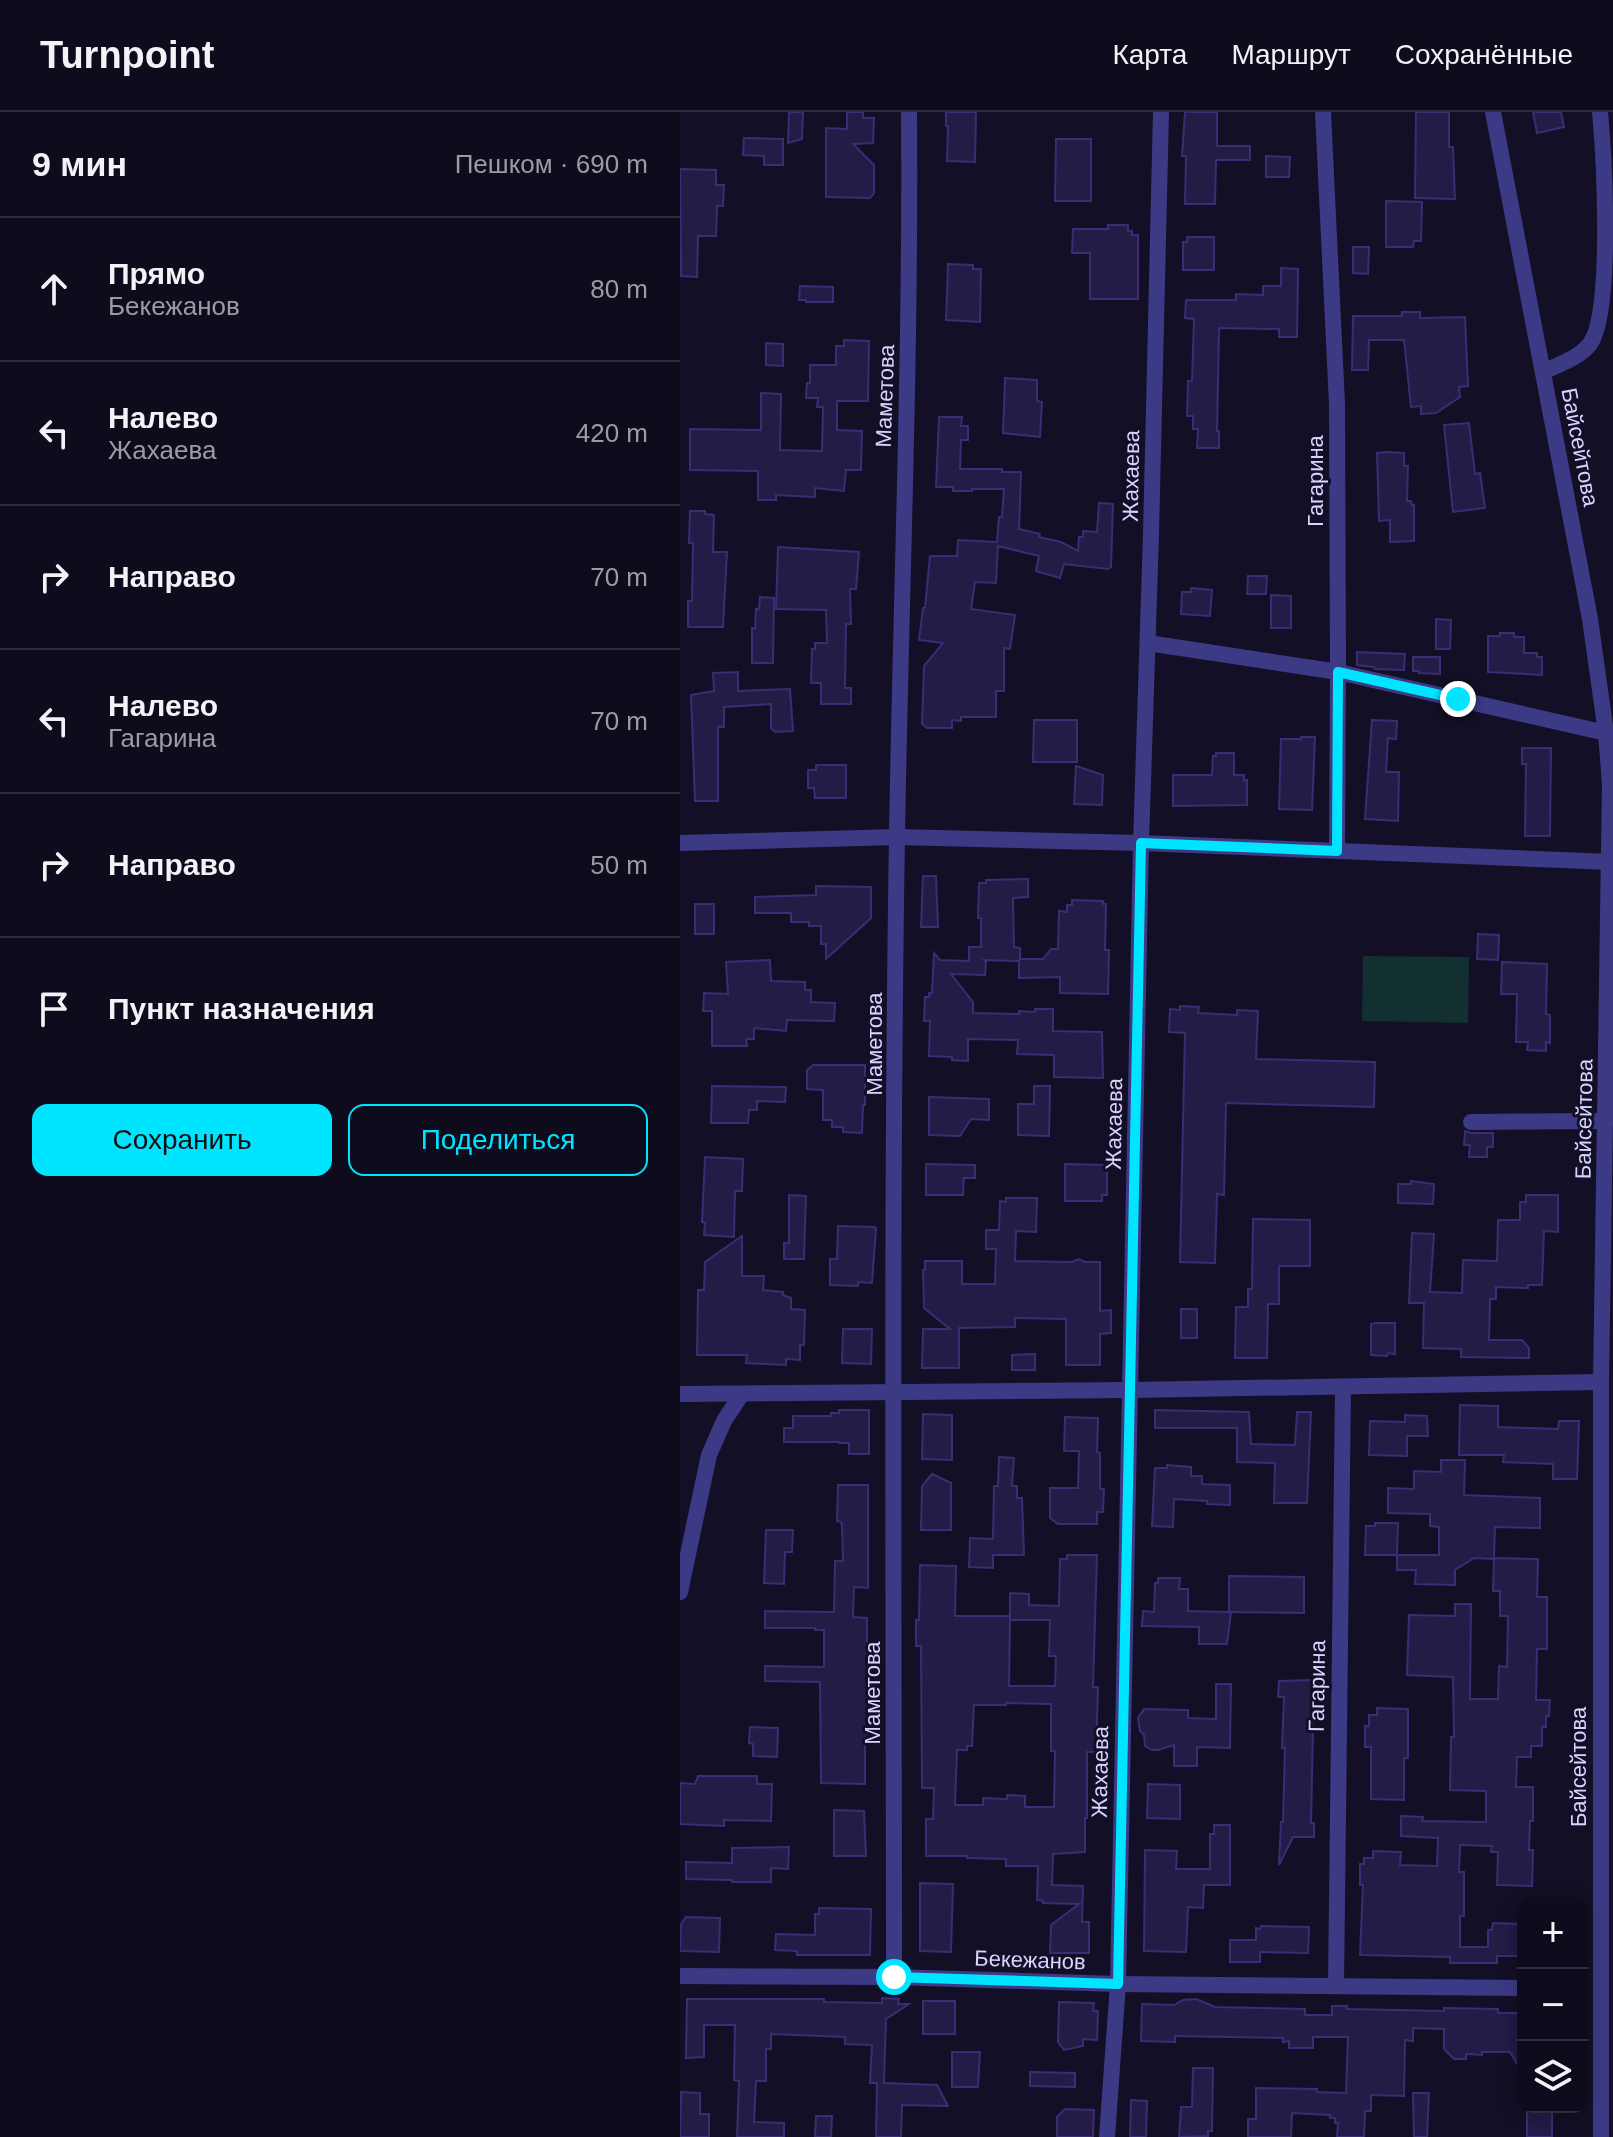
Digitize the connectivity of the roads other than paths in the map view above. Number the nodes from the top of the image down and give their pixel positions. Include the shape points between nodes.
1 (909, 112) edge
2 (1161, 112) edge
3 (1323, 112) edge
4 (1493, 112) edge
5 (1600, 112) edge
6 (1543, 372) junction
7 (1148, 643) junction
8 (1338, 672) junction
9 (1606, 733) junction
10 (1611, 784) edge
11 (897, 837) junction
12 (680, 843) edge
13 (1141, 843) junction
14 (1337, 851) junction
15 (1610, 862) junction
16 (1606, 1121) junction
17 (1471, 1122) dead end
18 (1601, 1382) junction
19 (1343, 1387) junction
20 (1131, 1390) junction
21 (894, 1393) junction
22 (680, 1394) edge
23 (741, 1395) junction
24 (680, 1592) edge
25 (1607, 1918) edge
26 (680, 1976) edge
27 (894, 1977) junction
28 (1118, 1984) junction
29 (1336, 1986) junction
30 (1517, 1988) edge
31 (1591, 1988) edge
32 (1107, 2137) edge
33 (1601, 2137) edge

1 - 11 street, Маметова
2 - 7 street, Жахаева
3 - 8 street, Гагарина via 1337,404
4 - 6 street, Байсейтова
5 - 6 street via 1604,265 1596,332 1575,356
6 - 9 street, Байсейтова
7 - 8 street
7 - 13 street, Жахаева
8 - 9 street
8 - 14 street, Гагарина
9 - 10 street, Байсейтова
10 - 15 street, Байсейтова
11 - 12 street
11 - 13 street
11 - 21 street, Маметова
13 - 14 street
13 - 20 street, Жахаева
14 - 15 street
15 - 16 street, Байсейтова
16 - 17 street
16 - 18 street, Байсейтова
18 - 19 street
18 - 25 street, Байсейтова
19 - 20 street
19 - 29 street, Гагарина
20 - 21 street
20 - 28 street, Жахаева
21 - 23 street
21 - 27 street, Маметова
22 - 23 street
23 - 24 street via 709,1455
25 - 31 street, Байсейтова
26 - 27 street, Бекежанов
27 - 28 street, Бекежанов
28 - 29 street, Бекежанов
28 - 32 street, Жахаева
29 - 30 street, Бекежанов
31 - 33 street, Байсейтова

